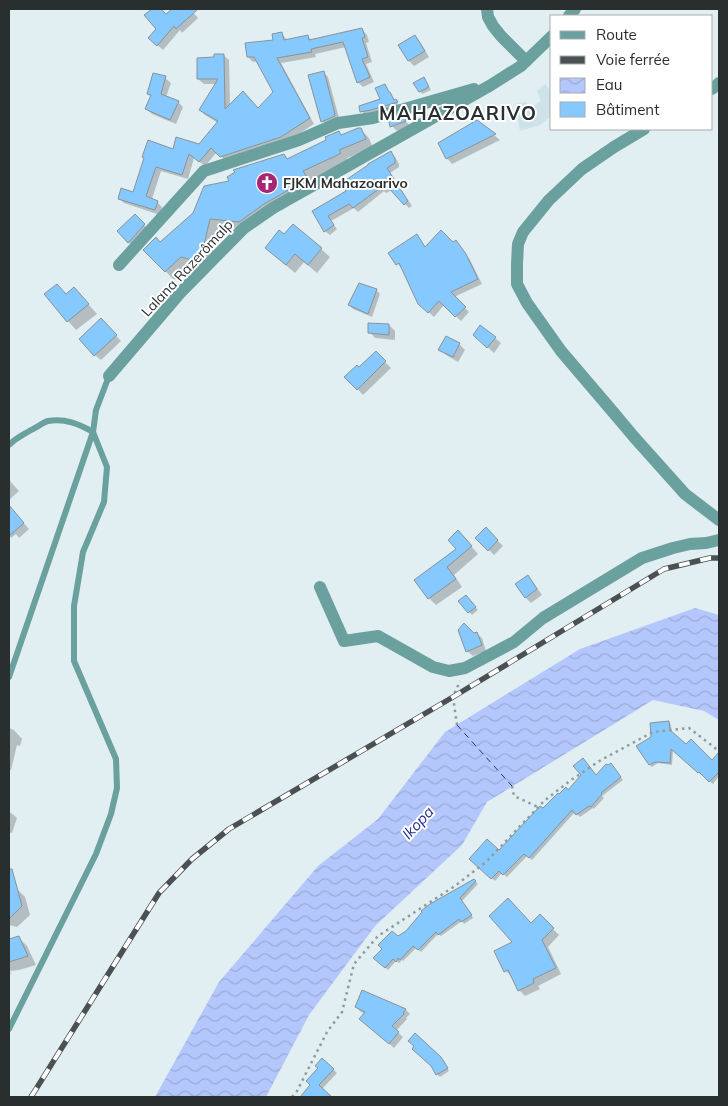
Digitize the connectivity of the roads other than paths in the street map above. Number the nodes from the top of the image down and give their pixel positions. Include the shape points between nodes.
1 (488, 9) edge
2 (550, 38) edge
3 (527, 60) junction
4 (490, 86) junction
5 (642, 130) edge
6 (119, 265) dead end
7 (109, 376) joint
8 (93, 432) junction
9 (9, 445) edge
10 (719, 520) edge
11 (719, 540) edge
12 (320, 587) dead end
13 (9, 676) edge
14 (9, 1029) edge

1 - 3 street via 488,17 501,36
2 - 3 street, Lalana Razerômalp
3 - 4 street, Lalana Razerômalp
4 - 6 street via 373,118 338,123 299,140 204,171
4 - 7 street, Lalana Razerômalp via 273,208 244,228 180,293
5 - 10 street via 582,169 549,200 523,232 518,244 518,284 527,303 561,352 684,494
7 - 8 lane via 96,410
8 - 9 lane via 63,420 47,421 18,436
8 - 13 lane
8 - 14 lane via 107,467 105,493 83,552 74,606 74,661 116,759 117,788 96,854
11 - 12 street via 690,544 642,558 543,618 514,642 465,668 449,671 433,666 378,636 344,641

